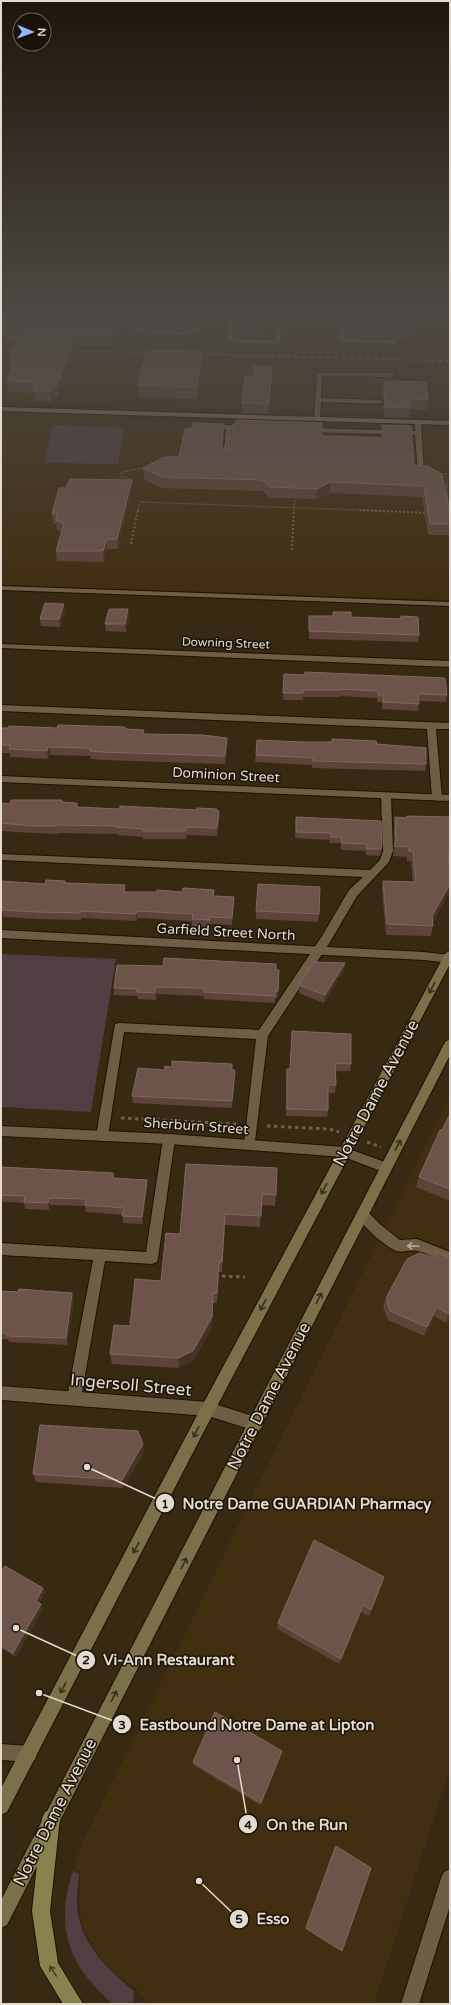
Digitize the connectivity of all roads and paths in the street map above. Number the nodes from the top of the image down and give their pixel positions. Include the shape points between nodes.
1 (318, 407) edge
2 (1, 409) edge
3 (317, 418) junction
4 (418, 421) junction
5 (450, 423) edge
6 (299, 424) junction
7 (204, 426) edge
8 (229, 427) junction
9 (252, 428) edge
10 (418, 433) junction
11 (226, 458) edge
12 (148, 467) edge
13 (421, 473) joint
14 (127, 477) dead end
15 (449, 486) edge
16 (443, 487) edge
17 (449, 492) edge
18 (295, 499) edge
19 (295, 506) junction
20 (433, 513) edge
21 (448, 514) edge
22 (131, 544) dead end
23 (292, 550) dead end
24 (1, 588) edge
25 (450, 604) edge
26 (1, 646) edge
27 (450, 664) edge
28 (1, 708) edge
29 (431, 726) junction
30 (450, 726) edge
31 (1, 779) edge
32 (386, 796) junction
33 (437, 798) junction
34 (450, 798) edge
35 (1, 857) edge
36 (372, 874) junction
37 (1, 934) edge
38 (318, 950) junction
39 (449, 957) edge
40 (262, 1035) junction
41 (450, 1044) edge
42 (1, 1131) edge
43 (102, 1136) junction
44 (168, 1139) junction
45 (250, 1145) junction
46 (344, 1152) junction
47 (386, 1168) junction
48 (362, 1214) junction
49 (1, 1249) edge
50 (100, 1255) junction
51 (450, 1258) edge
52 (222, 1276) edge
53 (246, 1277) dead end
54 (1, 1393) edge
55 (74, 1398) junction
56 (208, 1409) junction
57 (256, 1424) junction
58 (1, 1752) edge
59 (29, 1754) junction
60 (1, 1806) edge
61 (51, 1818) junction
62 (450, 1878) edge
63 (1, 1918) edge
64 (74, 2004) edge
65 (410, 2004) edge

1 - 3 street
2 - 6 main road
3 - 4 main road
3 - 6 main road
4 - 5 main road
4 - 10 street
6 - 10 street
7 - 8 street
8 - 9 street
8 - 11 street
10 - 13 street
12 - 14 path via 122,472 121,477
13 - 15 path via 446,474
15 - 16 path
15 - 17 path
17 - 21 path
18 - 19 path
19 - 20 path
19 - 22 path via 140,502
19 - 23 path
24 - 25 street
26 - 27 street, Downing Street
28 - 29 street
29 - 30 street
29 - 33 street
31 - 32 street, Dominion Street
32 - 33 street, Dominion Street
32 - 36 street via 388,851 384,862
33 - 34 street, Dominion Street
35 - 36 street
36 - 38 street via 353,893
37 - 38 street, Garfield Street North
38 - 39 street, Garfield Street North
38 - 40 street
39 -> 46 main road, Notre Dame Avenue
40 - 43 street via 119,1027
40 - 45 street
47 -> 41 main road, Notre Dame Avenue
42 - 43 street, Sherburn Street
43 - 44 street, Sherburn Street
44 - 45 street, Sherburn Street
44 - 50 street via 152,1258
45 - 46 street, Sherburn Street
46 - 47 street, Sherburn Street
46 -> 56 main road, Notre Dame Avenue
47 - 48 main road, Notre Dame Avenue
51 -> 48 street via 417,1245 398,1246
57 -> 48 main road, Notre Dame Avenue
49 - 50 street
50 - 55 street
52 - 53 path
54 - 55 street, Ingersoll Street
55 - 56 street, Ingersoll Street
56 - 57 street, Ingersoll Street
56 -> 59 main road, Notre Dame Avenue
61 -> 57 main road, Notre Dame Avenue
58 - 59 street
59 - 60 main road, Notre Dame Avenue
61 - 63 main road, Notre Dame Avenue
64 -> 61 main road via 49,1966 41,1911
62 - 65 street

